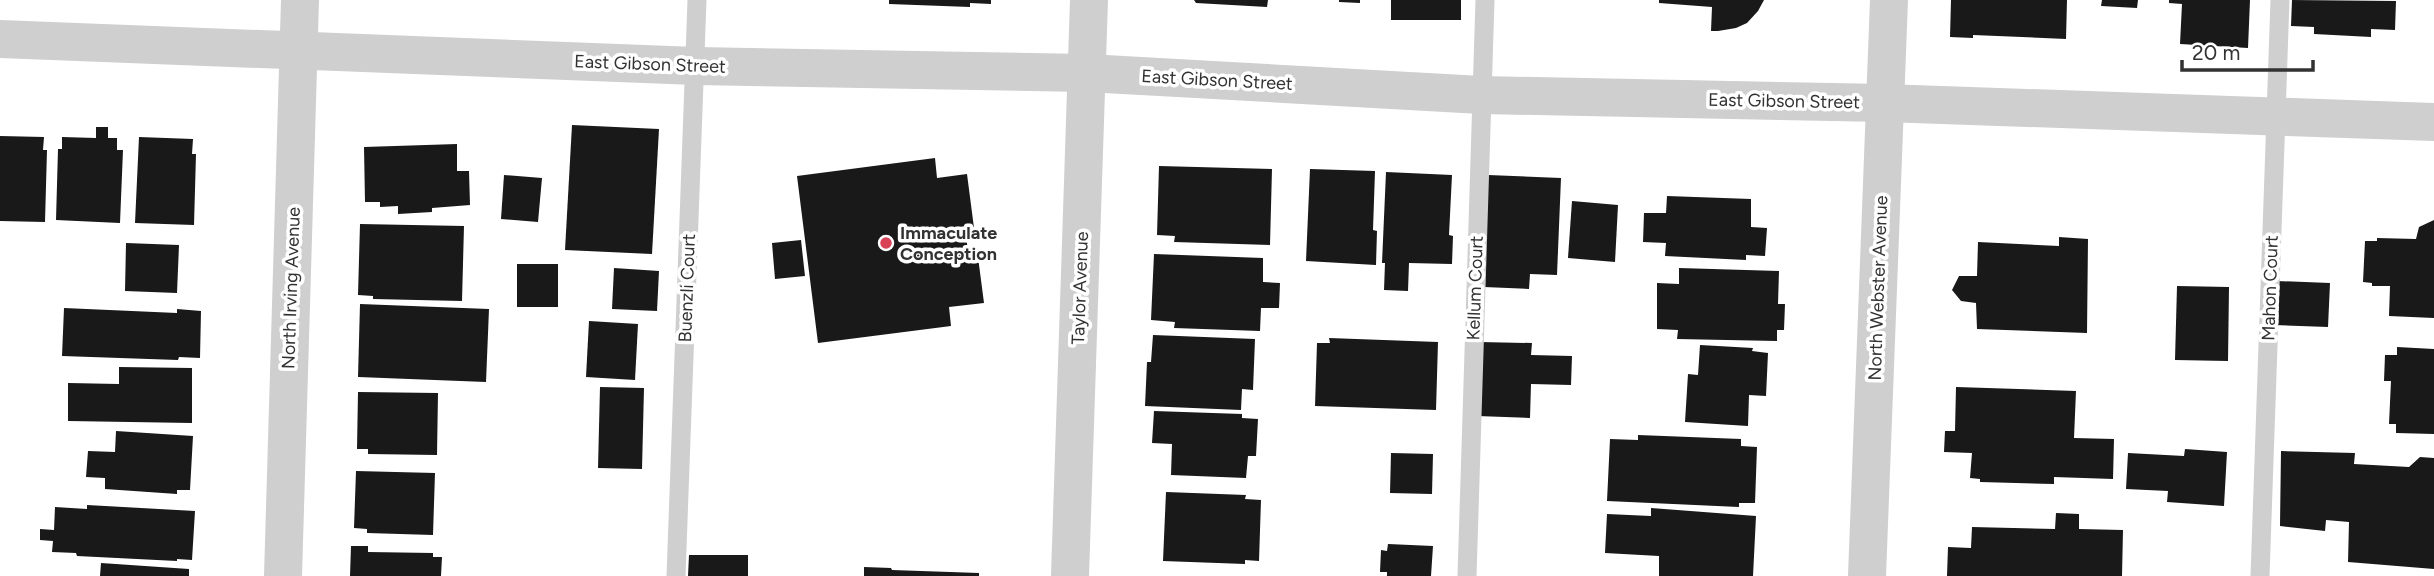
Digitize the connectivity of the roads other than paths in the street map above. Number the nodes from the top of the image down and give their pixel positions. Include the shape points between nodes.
1 (300, 0) edge
2 (697, 0) edge
3 (1089, 0) edge
4 (1485, 0) edge
5 (1889, 0) edge
6 (2280, 0) edge
7 (0, 39) edge
8 (298, 52) junction
9 (695, 65) junction
10 (1087, 73) junction
11 (1481, 95) junction
12 (1885, 103) junction
13 (2276, 116) junction
14 (2434, 122) edge
15 (283, 576) edge
16 (676, 576) edge
17 (1070, 576) edge
18 (1467, 576) edge
19 (1867, 576) edge
20 (2260, 576) edge

1 - 8 street, North Irving Avenue
2 - 9 lane, Buenzli Court
3 - 10 street, Taylor Avenue
4 - 11 lane, Kellum Court
5 - 12 street, North Webster Avenue
6 - 13 lane, Mahon Court
7 - 8 street, East Gibson Street
8 - 9 street, East Gibson Street
8 - 15 street, North Irving Avenue
9 - 10 street, East Gibson Street
9 - 16 lane, Buenzli Court
10 - 11 street, East Gibson Street
10 - 17 street, Taylor Avenue
11 - 12 street, East Gibson Street
11 - 18 lane, Kellum Court
12 - 13 street, East Gibson Street
12 - 19 street, North Webster Avenue
13 - 14 street, East Gibson Street
13 - 20 lane, Mahon Court

